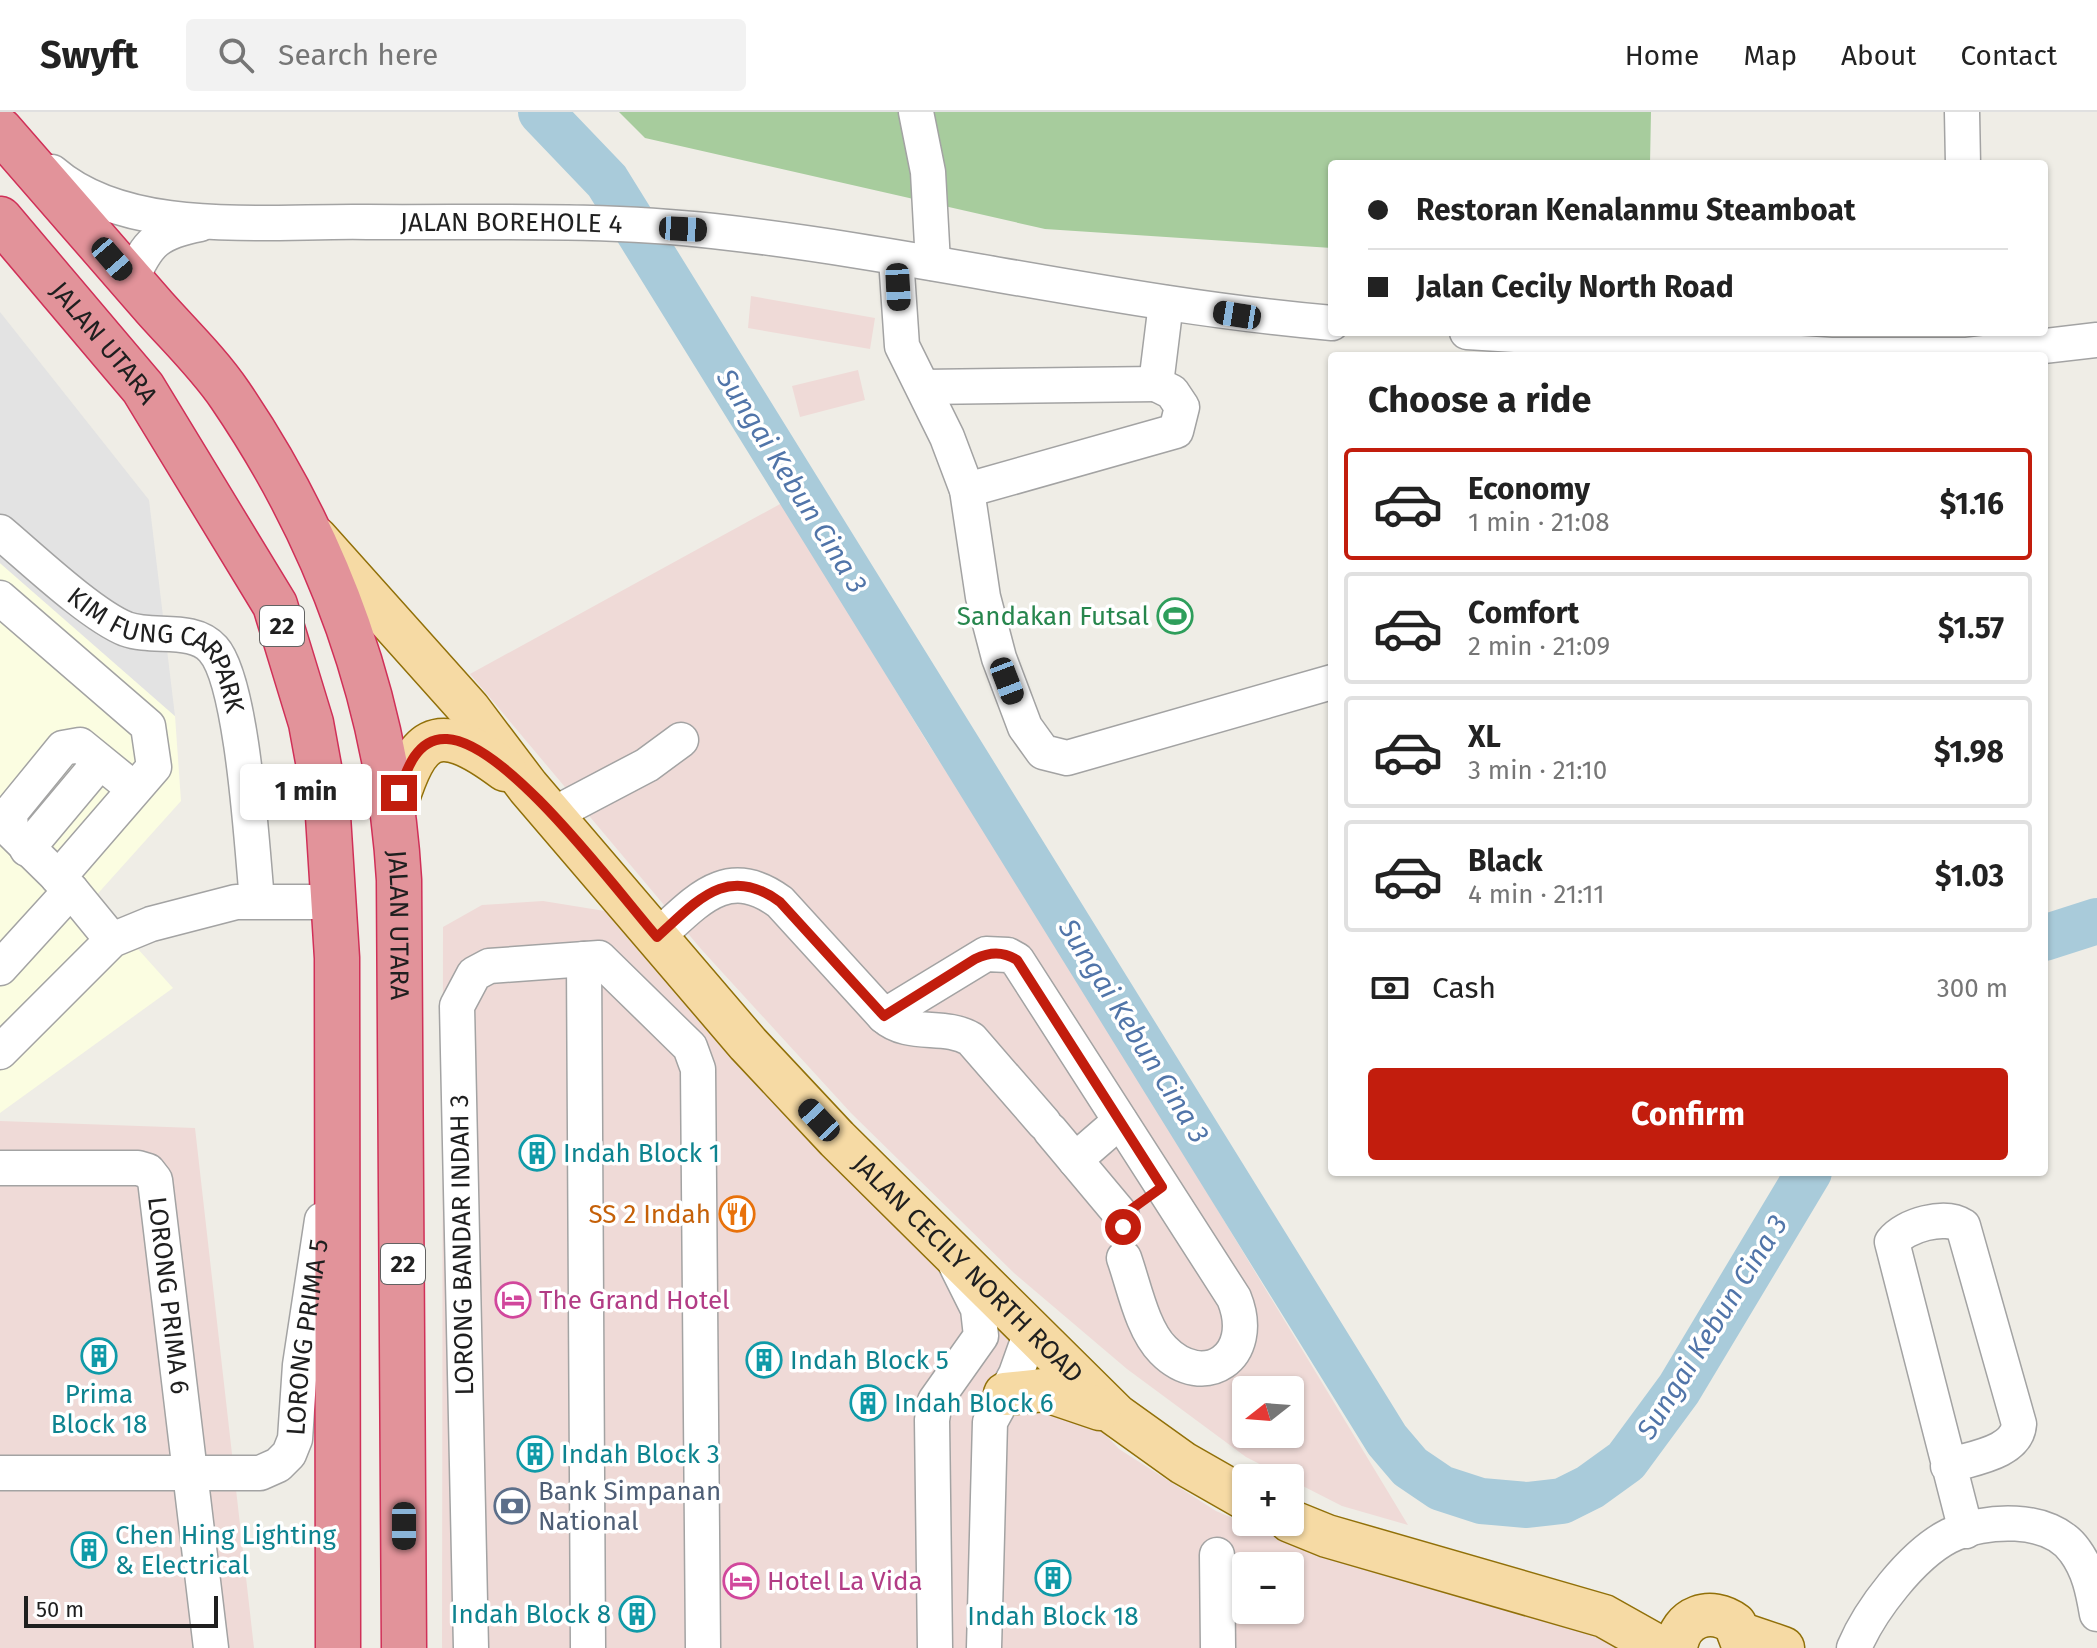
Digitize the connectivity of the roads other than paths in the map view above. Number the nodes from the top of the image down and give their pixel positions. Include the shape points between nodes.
1 (916, 112) edge
2 (1962, 112) edge
3 (0, 128) edge
4 (1963, 160) edge
5 (0, 219) edge
6 (212, 222) junction
7 (896, 258) junction
8 (933, 263) junction
9 (131, 281) junction
10 (1166, 303) junction
11 (1328, 323) edge
12 (1530, 336) edge
13 (2097, 340) edge
14 (1967, 343) edge
15 (1784, 352) edge
16 (1865, 352) edge
17 (1156, 384) junction
18 (923, 387) junction
19 (967, 490) junction
20 (310, 531) junction
21 (0, 532) edge
22 (0, 598) edge
23 (1328, 683) edge
24 (681, 740) dead end
25 (134, 789) junction
26 (540, 801) junction
27 (393, 815) junction
28 (64, 884) junction
29 (257, 900) junction
30 (333, 902) junction
31 (657, 937) junction
32 (112, 940) junction
33 (592, 959) junction
34 (0, 968) edge
35 (884, 1016) junction
36 (0, 1052) edge
37 (338, 1117) junction
38 (1120, 1121) junction
39 (1075, 1160) junction
40 (0, 1168) edge
41 (1162, 1187) junction
42 (1123, 1234) junction
43 (949, 1250) junction
44 (1031, 1332) junction
45 (976, 1346) junction
46 (1010, 1384) junction
47 (1116, 1415) junction
48 (1948, 1466) junction
49 (0, 1473) edge
50 (191, 1473) junction
51 (1232, 1491) edge
52 (1304, 1527) edge
53 (1966, 1531) junction
54 (1217, 1555) dead end
55 (2097, 1614) edge
56 (1674, 1641) edge
57 (1743, 1641) edge
58 (211, 1648) edge
59 (338, 1648) edge
60 (404, 1648) edge
61 (471, 1648) edge
62 (588, 1648) edge
63 (703, 1648) edge
64 (935, 1648) edge
65 (984, 1648) edge
66 (1218, 1648) edge
67 (1783, 1648) edge
68 (1854, 1648) edge

1 - 8 street via 928,172
2 - 4 street
3 - 6 street, JALAN BOREHOLE 4 via 87,197 125,209
3 - 9 highway, JALAN UTARA / 22
5 - 30 highway, JALAN UTARA / 22 via 143,388 275,605 311,723 328,816
6 - 7 street, JALAN BOREHOLE 4 via 594,224 710,230
6 - 9 street via 154,239
7 - 8 street, JALAN BOREHOLE 4
7 - 18 street via 902,346
8 - 10 street, JALAN BOREHOLE 4
9 - 20 highway, JALAN UTARA / 22 via 229,393
10 - 11 street, JALAN BOREHOLE 4
10 - 17 street
12 - 15 street
13 - 14 street
14 - 16 street
17 - 18 street
17 - 19 street via 1172,392 1182,407 1176,431
18 - 19 street
19 - 23 street via 983,597 999,658 1025,727 1043,752 1067,758
20 - 26 main road, JALAN CECILY NORTH ROAD via 469,709
20 - 27 highway, JALAN UTARA / 22 via 347,617 375,713
21 - 29 street, KIM FUNG CARPARK via 122,628 195,636 214,649 235,707
22 - 25 street via 148,726 154,767
24 - 26 street via 647,765
25 - 28 street
25 - 28 street via 99,763 27,849
26 - 27 main road, JALAN CECILY NORTH ROAD via 476,749 446,738 417,752
26 - 31 main road, JALAN CECILY NORTH ROAD
27 - 60 highway, JALAN UTARA / 22 via 402,1052
28 - 32 street
28 - 34 street
29 - 30 street
29 - 32 street via 194,912
30 - 37 highway, JALAN UTARA / 22
31 - 35 street via 710,893 729,885 762,889
31 - 43 main road, JALAN CECILY NORTH ROAD via 827,1129
32 - 36 street
33 - 61 street, LORONG BANDAR INDAH 3 via 489,966 474,974 457,1006
33 - 62 street
33 - 63 street via 690,1047 698,1069
35 - 38 street via 975,959 1008,955 1017,960
35 - 39 street via 902,1028 971,1039
37 - 50 street, LORONG PRIMA 5 via 300,1365 298,1422 289,1454 260,1473
37 - 59 highway, JALAN UTARA / 22
38 - 39 street
38 - 41 street
39 - 42 street
40 - 50 street, LORONG PRIMA 6 via 138,1168 155,1180
41 - 42 street
41 - 42 street via 1239,1310 1242,1337 1228,1358 1198,1367 1160,1347
43 - 44 main road, JALAN CECILY NORTH ROAD
43 - 45 street via 981,1319
44 - 46 street
44 - 47 main road, JALAN CECILY NORTH ROAD
45 - 46 street
45 - 64 street via 935,1401 932,1420
46 - 47 main road via 1059,1392
46 - 65 street via 990,1422 987,1442
47 - 51 main road, JALAN CECILY NORTH ROAD
48 - 48 street via 2010,1445 2019,1424 1963,1226 1949,1220 1907,1228 1892,1242
48 - 53 street
49 - 50 street, LORONG PRIMA 5
50 - 58 street, LORONG PRIMA 6
52 - 56 main road via 1604,1616 1622,1613
53 - 55 street via 1998,1524 2038,1525 2074,1547 2090,1575
53 - 68 street via 1948,1536 1906,1570
54 - 66 street
56 - 57 main road via 1693,1618 1715,1614 1726,1617
57 - 67 main road

